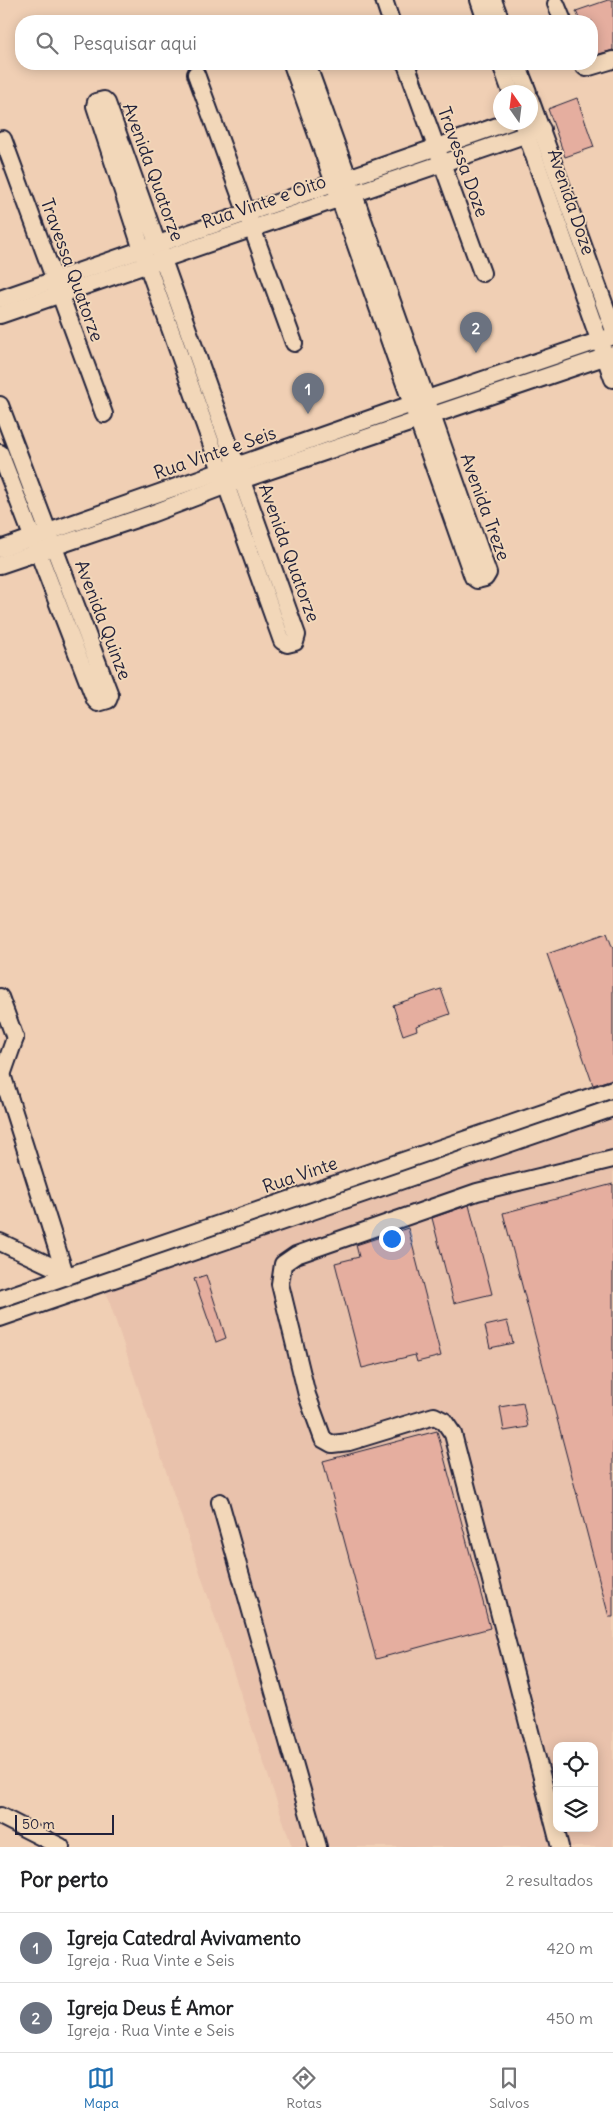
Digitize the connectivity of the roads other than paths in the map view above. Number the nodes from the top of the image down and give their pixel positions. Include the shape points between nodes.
1 (384, 0) edge
2 (479, 0) edge
3 (493, 0) edge
4 (556, 4) dead end
5 (389, 15) edge
6 (484, 15) edge
7 (499, 15) edge
8 (561, 15) edge
9 (613, 60) edge
10 (598, 65) edge
11 (295, 70) edge
12 (310, 70) edge
13 (408, 70) edge
14 (503, 70) edge
15 (519, 70) edge
16 (196, 74) dead end
17 (508, 85) edge
18 (525, 85) edge
19 (493, 130) edge
20 (526, 130) edge
21 (530, 130) edge
22 (530, 130) edge
23 (3, 139) dead end
24 (439, 155) junction
25 (345, 188) junction
26 (250, 221) junction
27 (152, 254) junction
28 (482, 273) dead end
29 (57, 287) junction
30 (0, 299) edge
31 (0, 315) edge
32 (613, 328) edge
33 (606, 339) edge
34 (294, 344) dead end
35 (609, 355) edge
36 (559, 364) junction
37 (613, 379) edge
38 (419, 402) junction
39 (0, 406) edge
40 (104, 414) dead end
41 (424, 418) junction
42 (0, 453) edge
43 (231, 476) junction
44 (44, 542) junction
45 (0, 549) edge
46 (259, 551) junction
47 (0, 565) edge
48 (0, 997) edge
49 (7, 1040) edge
50 (1, 1071) edge
51 (613, 1089) edge
52 (613, 1108) edge
53 (613, 1159) edge
54 (0, 1242) edge
55 (65, 1274) junction
56 (0, 1300) edge
57 (0, 1318) edge
58 (220, 1502) dead end
59 (0, 1816) edge
60 (61, 1847) edge
61 (318, 1847) edge
62 (560, 1847) edge

1 - 5 street
2 - 6 street
3 - 7 street
4 - 8 street
9 - 10 street
11 - 25 street, Avenida Treze
12 - 25 street, Avenida Treze
13 - 24 street, Travessa Doze
14 - 17 street
15 - 18 street
16 - 26 street
19 - 24 street, Rua Vinte e Oito
20 - 24 street, Rua Vinte e Oito
21 - 32 street, Avenida Doze
22 - 33 street, Avenida Doze
23 - 29 street, Travessa Quatorze
24 - 25 street, Rua Vinte e Oito
24 - 28 street, Travessa Doze
25 - 26 street, Rua Vinte e Oito
25 - 38 street, Avenida Treze
26 - 27 street, Rua Vinte e Oito
26 - 34 street
27 - 27 street, Avenida Quatorze via 107,103 99,101 95,106
27 - 29 street, Rua Vinte e Oito
27 - 43 street, Avenida Quatorze
29 - 30 street, Rua Vinte e Oito
29 - 31 street, Rua Vinte e Oito
29 - 40 street, Travessa Quatorze
33 - 35 street, Avenida Doze
33 - 36 street, Rua Vinte e Seis
35 - 36 street, Rua Vinte e Seis
35 - 37 street, Avenida Doze
36 - 38 street, Rua Vinte e Seis
36 - 41 street, Rua Vinte e Seis
38 - 41 street, Avenida Treze
38 - 43 street, Rua Vinte e Seis
39 - 44 street, Avenida Quinze
41 - 41 street, Avenida Treze via 473,577 482,579 488,576 488,572
41 - 43 street, Rua Vinte e Seis
42 - 44 street, Avenida Quinze
43 - 44 street, Rua Vinte e Seis
43 - 46 street, Avenida Quatorze
44 - 44 street, Avenida Quinze via 95,700 104,703 110,695
44 - 45 street, Rua Vinte e Seis
44 - 47 street, Rua Vinte e Seis
46 - 46 street, Avenida Quatorze via 282,641 287,644 295,642 297,635
48 - 49 street
49 - 50 street
50 - 55 street
51 - 55 street, Rua Vinte
52 - 57 street
53 - 62 street via 478,1192 296,1255 283,1264 280,1284 307,1395 324,1440 332,1444 349,1442 434,1416 444,1421 453,1434
54 - 55 street
55 - 56 street, Rua Vinte
58 - 61 street
59 - 60 street

